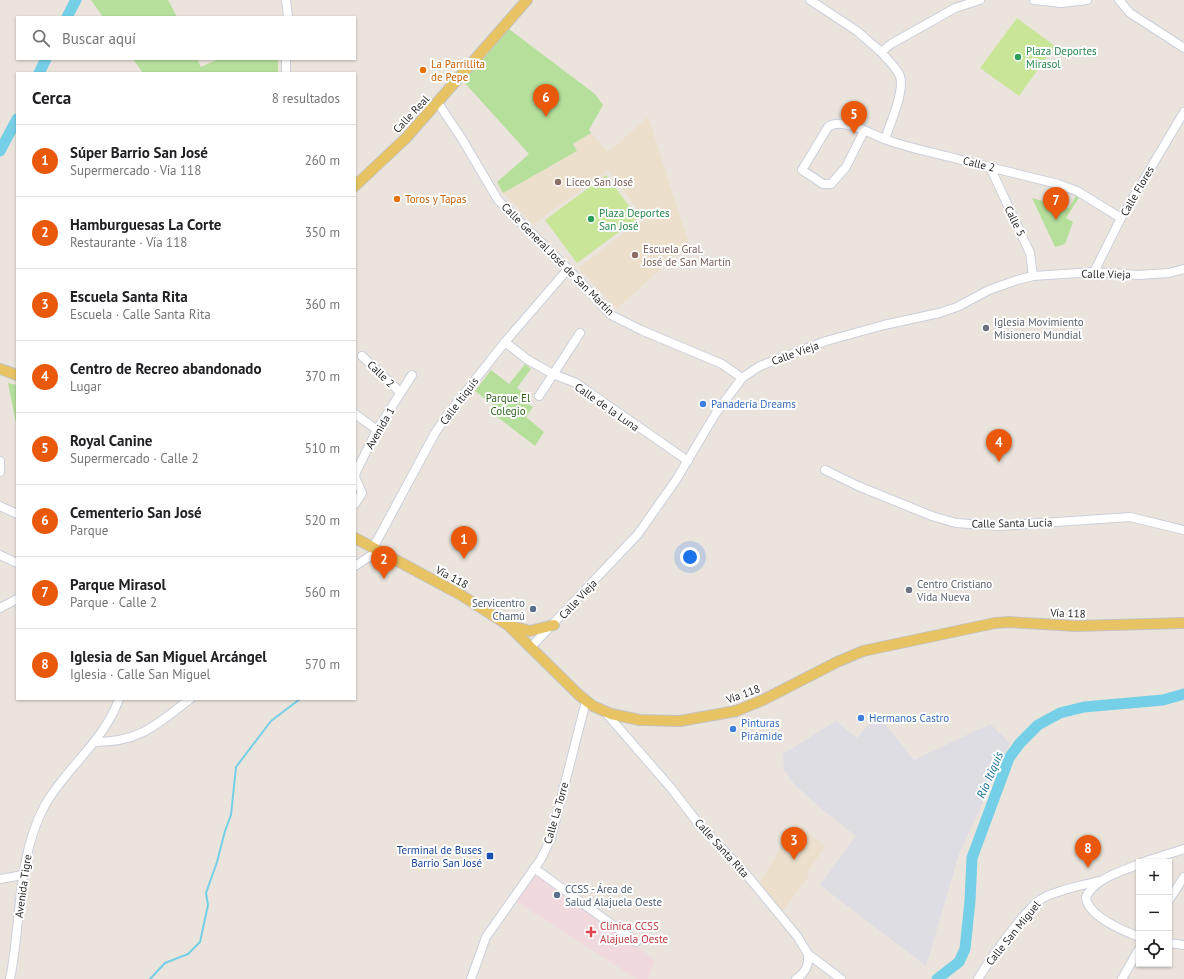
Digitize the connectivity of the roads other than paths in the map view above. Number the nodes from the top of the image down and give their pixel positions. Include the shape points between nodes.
1 (286, 0) edge
2 (527, 0) edge
3 (810, 0) edge
4 (980, 0) edge
5 (1034, 0) edge
6 (1087, 0) edge
7 (1119, 0) edge
8 (288, 16) edge
9 (1184, 48) edge
10 (880, 52) junction
11 (286, 60) edge
12 (286, 72) edge
13 (438, 103) junction
14 (1184, 112) edge
15 (864, 130) junction
16 (885, 139) junction
17 (990, 167) junction
18 (356, 185) edge
19 (1122, 218) junction
20 (568, 269) junction
21 (1184, 269) edge
22 (1094, 272) junction
23 (1033, 276) junction
24 (580, 333) dead end
25 (505, 342) junction
26 (362, 356) dead end
27 (0, 369) edge
28 (553, 374) junction
29 (412, 375) dead end
30 (16, 376) edge
31 (742, 378) junction
32 (400, 392) junction
33 (539, 396) dead end
34 (356, 415) edge
35 (377, 430) junction
36 (0, 461) edge
37 (688, 461) junction
38 (825, 470) dead end
39 (0, 472) edge
40 (356, 472) edge
41 (356, 479) edge
42 (356, 502) edge
43 (0, 506) edge
44 (16, 514) edge
45 (1184, 530) edge
46 (356, 539) edge
47 (376, 549) junction
48 (0, 555) edge
49 (16, 563) edge
50 (356, 565) edge
51 (16, 600) edge
52 (0, 608) edge
53 (1184, 622) edge
54 (508, 625) junction
55 (554, 625) junction
56 (531, 647) junction
57 (119, 700) edge
58 (189, 700) edge
59 (586, 701) junction
60 (604, 712) junction
61 (96, 742) junction
62 (1184, 849) edge
63 (1152, 859) edge
64 (1136, 865) edge
65 (534, 868) junction
66 (23, 875) junction
67 (1184, 876) edge
68 (0, 879) edge
69 (1099, 881) junction
70 (1172, 895) edge
71 (1136, 936) edge
72 (636, 942) dead end
73 (1172, 943) edge
74 (1184, 945) edge
75 (808, 954) junction
76 (1136, 954) edge
77 (10, 979) edge
78 (471, 979) edge
79 (796, 979) edge
80 (841, 979) edge
81 (978, 979) edge
82 (1122, 979) edge

1 - 8 street
2 - 13 main road, Calle Real
3 - 10 street via 857,31
4 - 10 street via 955,8
5 - 6 street via 1062,3
7 - 9 street via 1130,13
10 - 16 street via 896,69 901,86
11 - 12 street
13 - 18 main road, Calle Real via 388,156
13 - 20 street, Calle General José de San Martín via 498,200
14 - 19 street, Calle Flores
15 - 15 street, Calle 2 via 846,166 831,184 823,184 802,170 832,124 838,122
15 - 16 street, Calle 2
16 - 17 street, Calle 2
17 - 19 street, Calle 2 via 1071,189
17 - 23 street, Calle 5 via 1030,253
19 - 22 street, Calle Flores
20 - 25 street, Calle Itiquís
20 - 31 street, Calle General José de San Martín via 611,315 722,364
21 - 22 street, Calle Vieja via 1154,274
22 - 23 street, Calle Vieja
23 - 31 street, Calle Vieja via 1004,284 939,313 884,325 814,345 772,360
24 - 28 street
25 - 28 street, Calle de la Luna via 528,360
25 - 47 street, Calle Itiquís via 435,433
26 - 32 street, Calle 2
27 - 30 main road
28 - 33 street
28 - 37 street, Calle de la Luna via 576,384
29 - 32 street, Avenida 1
31 - 37 street, Calle Vieja via 716,413
32 - 35 street, Avenida 1
34 - 35 street
35 - 40 street, Avenida 1
36 - 39 street
37 - 55 street, Calle Vieja via 638,534
38 - 45 street, Calle Santa Lucía via 932,516 956,523 999,526 1130,517
41 - 42 street, Avenida 1 via 362,493
43 - 44 street
46 - 47 main road, Vía 118
47 - 50 street
47 - 54 main road, Vía 118 via 461,595
48 - 49 street
51 - 52 street
53 - 60 main road, Vía 118 via 1076,626 995,623 863,651 763,700 721,714 661,721
54 - 55 main road via 530,631
54 - 56 main road, Vía 118
55 - 56 street, Calle Vieja
56 - 59 main road, Vía 118
57 - 61 street, Avenida Tigre via 111,719
58 - 61 street via 155,726 137,736 113,742
59 - 60 main road, Vía 118
59 - 65 street, Calle La Torre via 550,838
60 - 75 street, Calle Santa Rita via 671,788 698,823 746,874 797,936
61 - 66 street, Avenida Tigre via 60,783 45,806 29,846
62 - 63 street
64 - 69 street, Calle San Miguel
65 - 72 street
65 - 78 street, Calle La Torre via 486,937
66 - 68 street
66 - 77 street, Avenida Tigre
67 - 70 street
69 - 71 street via 1087,893 1087,903 1101,918
69 - 81 street, Calle San Miguel via 1050,895 1035,903
73 - 74 street
75 - 79 street via 806,970
75 - 80 street, Calle Santa Rita
76 - 82 street

